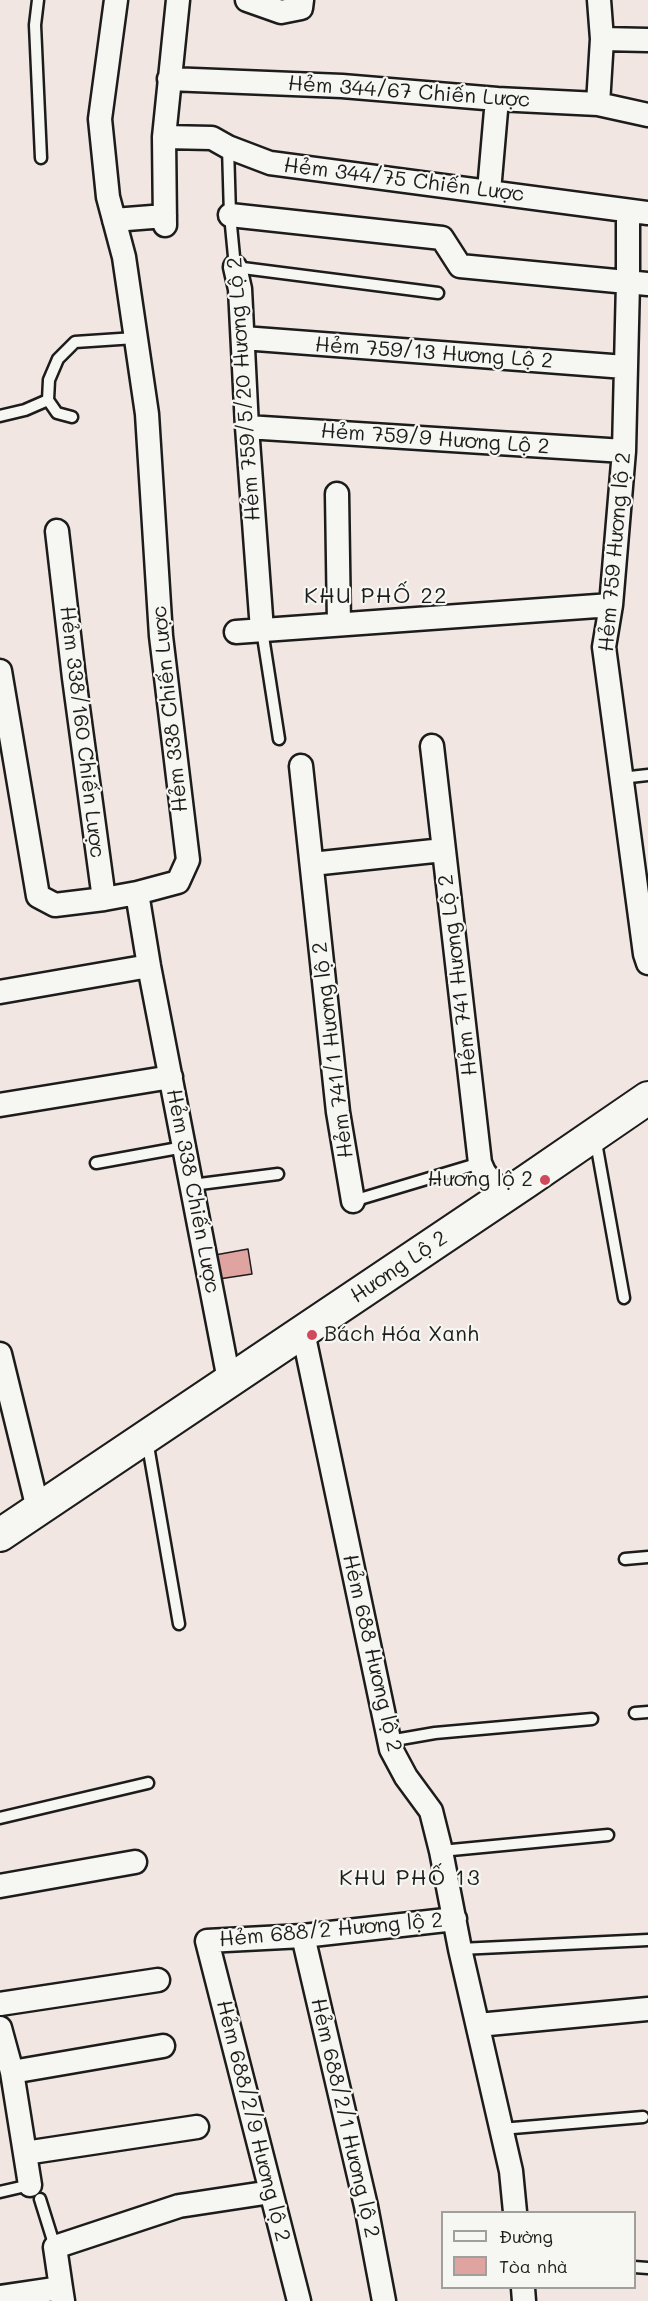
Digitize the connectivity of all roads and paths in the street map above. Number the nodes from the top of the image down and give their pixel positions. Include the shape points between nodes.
1 (38, 0) edge
2 (116, 0) edge
3 (178, 0) edge
4 (247, 0) edge
5 (302, 0) edge
6 (599, 0) edge
7 (602, 39) junction
8 (648, 40) edge
9 (169, 80) junction
10 (497, 99) junction
11 (598, 104) junction
12 (648, 114) edge
13 (164, 137) junction
14 (228, 147) junction
15 (42, 158) dead end
16 (489, 191) junction
17 (638, 212) edge
18 (230, 215) junction
19 (114, 220) junction
20 (235, 267) junction
21 (638, 283) edge
22 (438, 293) dead end
23 (135, 338) junction
24 (243, 338) junction
25 (625, 367) junction
26 (48, 399) junction
27 (0, 416) edge
28 (72, 417) dead end
29 (247, 427) junction
30 (624, 451) junction
31 (337, 494) dead end
32 (57, 531) dead end
33 (611, 605) junction
34 (339, 624) junction
35 (262, 630) junction
36 (236, 632) dead end
37 (0, 671) edge
38 (279, 739) dead end
39 (432, 746) dead end
40 (301, 766) dead end
41 (648, 775) edge
42 (621, 778) junction
43 (443, 850) junction
44 (312, 864) junction
45 (642, 880) edge
46 (137, 893) junction
47 (104, 899) junction
48 (648, 963) edge
49 (149, 966) junction
50 (0, 992) edge
51 (171, 1077) junction
52 (648, 1098) edge
53 (0, 1105) edge
54 (595, 1134) junction
55 (184, 1147) junction
56 (96, 1163) dead end
57 (480, 1163) junction
58 (278, 1174) dead end
59 (192, 1185) junction
60 (504, 1197) junction
61 (353, 1201) joint
62 (624, 1298) dead end
63 (303, 1332) junction
64 (0, 1354) edge
65 (230, 1380) junction
66 (147, 1436) junction
67 (38, 1509) junction
68 (0, 1535) edge
69 (648, 1557) edge
70 (625, 1559) dead end
71 (179, 1624) dead end
72 (648, 1712) edge
73 (635, 1713) dead end
74 (592, 1719) dead end
75 (389, 1741) junction
76 (148, 1783) dead end
77 (0, 1818) edge
78 (608, 1835) dead end
79 (441, 1851) junction
80 (135, 1862) dead end
81 (0, 1886) edge
82 (455, 1919) junction
83 (303, 1936) junction
84 (648, 1940) edge
85 (207, 1941) joint
86 (460, 1949) junction
87 (158, 1980) dead end
88 (0, 2004) edge
89 (648, 2009) edge
90 (478, 2025) junction
91 (0, 2028) edge
92 (163, 2046) dead end
93 (12, 2072) junction
94 (643, 2117) dead end
95 (197, 2127) dead end
96 (501, 2129) junction
97 (25, 2153) junction
98 (0, 2192) edge
99 (35, 2192) junction
100 (271, 2192) junction
101 (515, 2211) edge
102 (55, 2247) junction
103 (62, 2294) edge
104 (0, 2296) edge
105 (299, 2301) edge
106 (384, 2301) edge

1 - 15 lane via 35,25
2 - 19 street, Hẻm 338 Chiến Lược via 100,119
3 - 9 street
4 - 5 street via 281,12 301,8
6 - 7 street
7 - 8 street
7 - 11 street
9 - 10 street, Hẻm 344/67 Chiến Lược via 342,86
9 - 13 street
10 - 11 street, Hẻm 344/67 Chiến Lược
10 - 16 street
11 - 12 street, Hẻm 344/67 Chiến Lược
13 - 14 street, Hẻm 344/75 Chiến Lược via 212,138
13 - 19 street via 165,220
14 - 16 street, Hẻm 344/75 Chiến Lược via 270,163
14 - 18 lane, Hẻm 759/5/20 Hương Lộ 2
16 - 17 street, Hẻm 344/75 Chiến Lược
17 - 21 street, Hẻm 759 Hương lộ 2
18 - 20 lane, Hẻm 759/5/20 Hương Lộ 2
18 - 21 street via 442,238 460,266
19 - 23 street, Hẻm 338 Chiến Lược via 124,257
20 - 22 lane
20 - 24 street, Hẻm 759/5/20 Hương Lộ 2
21 - 25 street, Hẻm 759 Hương lộ 2
23 - 26 lane via 75,342 58,359 49,380
23 - 46 street, Hẻm 338 Chiến Lược via 147,414 160,636 188,860 178,882
24 - 25 street, Hẻm 759/13 Hương Lộ 2
24 - 29 street, Hẻm 759/5/20 Hương Lộ 2
25 - 30 street, Hẻm 759 Hương lộ 2
26 - 27 lane
26 - 28 lane via 57,413
29 - 30 street, Hẻm 759/9 Hương Lộ 2
29 - 35 street, Hẻm 759/5/20 Hương Lộ 2
30 - 33 street, Hẻm 759 Hương lộ 2
31 - 34 street
32 - 47 street, Hẻm 338/160 Chiến Lược
33 - 34 street
33 - 42 street, Hẻm 759 Hương lộ 2 via 604,647
34 - 35 street
35 - 36 street
35 - 38 lane
37 - 47 street via 38,896 55,905
39 - 43 street, Hẻm 741 Hương Lộ 2
40 - 44 street, Hẻm 741/1 Hương lộ 2
41 - 42 lane
42 - 45 street, Hẻm 759 Hương lộ 2
43 - 44 street
43 - 57 street, Hẻm 741 Hương Lộ 2
44 - 61 street, Hẻm 741/1 Hương lộ 2 via 338,1112
45 - 48 street, Hẻm 759 Hương lộ 2
46 - 47 street
46 - 49 street, Hẻm 338 Chiến Lược
49 - 50 street
49 - 51 street, Hẻm 338 Chiến Lược
51 - 53 street
51 - 55 street, Hẻm 338 Chiến Lược
52 - 54 main road, Hương Lộ 2
54 - 60 main road, Hương Lộ 2
54 - 62 lane
55 - 56 lane
55 - 59 street, Hẻm 338 Chiến Lược
57 - 60 street, Hẻm 741 Hương Lộ 2
57 - 61 lane, Hẻm 741/1 Hương lộ 2
58 - 59 lane
59 - 65 street, Hẻm 338 Chiến Lược
60 - 63 main road, Hương Lộ 2
63 - 65 main road, Hương Lộ 2
63 - 75 street, Hẻm 688 Hương lộ 2
64 - 67 street
65 - 66 main road, Hương Lộ 2
66 - 67 main road, Hương Lộ 2
66 - 71 lane
67 - 68 main road, Hương Lộ 2
69 - 70 lane
72 - 73 lane
74 - 75 lane
75 - 79 street, Hẻm 688 Hương lộ 2 via 406,1777 431,1811
76 - 77 lane
78 - 79 lane
79 - 82 street, Hẻm 688 Hương lộ 2
80 - 81 street
82 - 83 street, Hẻm 688/2 Hương lộ 2
82 - 86 street, Hẻm 688 Hương lộ 2
83 - 85 street, Hẻm 688/2 Hương lộ 2
83 - 106 street, Hẻm 688/2/1 Hương lộ 2 via 366,2206
84 - 86 lane
85 - 100 street, Hẻm 688/2/9 Hương lộ 2
86 - 90 street, Hẻm 688 Hương lộ 2
87 - 88 street
89 - 90 street
90 - 96 street, Hẻm 688 Hương lộ 2
91 - 93 street
92 - 93 street
93 - 97 street
94 - 96 lane
95 - 97 street
96 - 101 street, Hẻm 688 Hương lộ 2
97 - 99 street
98 - 99 lane
99 - 102 lane
100 - 102 street via 178,2206
100 - 105 street, Hẻm 688/2/9 Hương lộ 2
102 - 103 street
103 - 104 street

